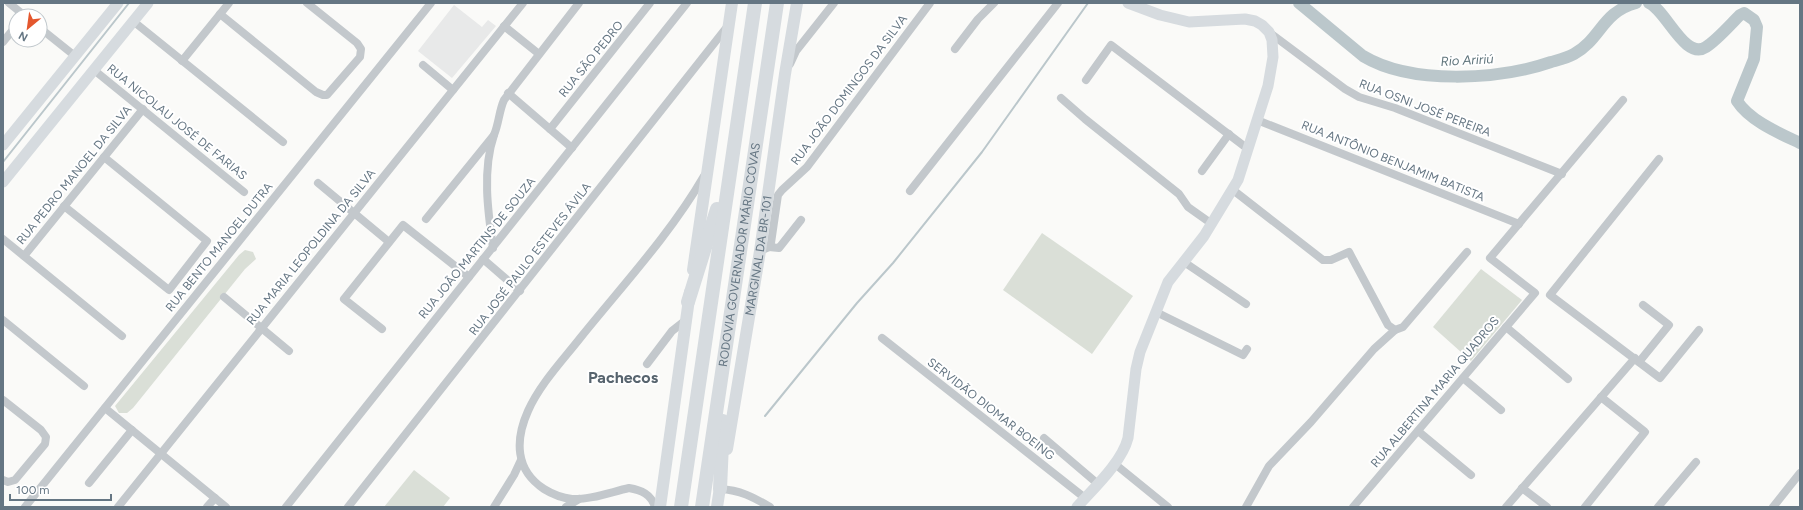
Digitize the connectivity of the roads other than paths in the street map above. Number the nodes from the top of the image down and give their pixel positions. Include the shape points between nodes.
1 (148, 3) edge
2 (229, 3) edge
3 (307, 3) edge
4 (431, 3) edge
5 (523, 3) edge
6 (579, 3) edge
7 (650, 3) edge
8 (687, 3) edge
9 (732, 3) edge
10 (755, 3) edge
11 (777, 3) edge
12 (797, 3) edge
13 (834, 3) edge
14 (930, 3) edge
15 (994, 3) edge
16 (1058, 3) edge
17 (1128, 3) edge
18 (114, 4) edge
19 (220, 14) junction
20 (133, 21) junction
21 (729, 24) junction
22 (504, 26) junction
23 (1269, 32) junction
24 (48, 34) edge
25 (955, 48) dead end
26 (539, 54) junction
27 (75, 56) junction
28 (182, 61) junction
29 (423, 65) dead end
30 (94, 70) junction
31 (785, 74) junction
32 (1086, 80) dead end
33 (453, 90) junction
34 (508, 93) junction
35 (1061, 98) dead end
36 (1623, 100) dead end
37 (142, 109) junction
38 (1257, 120) junction
39 (550, 129) junction
40 (494, 134) junction
41 (1229, 134) junction
42 (283, 142) dead end
43 (3, 145) edge
44 (572, 148) junction
45 (1248, 149) junction
46 (104, 157) junction
47 (1659, 159) dead end
48 (731, 164) junction
49 (709, 168) junction
50 (1202, 171) dead end
51 (1562, 174) junction
52 (3, 182) edge
53 (318, 183) dead end
54 (1232, 190) junction
55 (910, 191) dead end
56 (244, 192) dead end
57 (64, 206) junction
58 (354, 213) junction
59 (426, 219) dead end
60 (801, 220) dead end
61 (1212, 224) junction
62 (1519, 224) junction
63 (3, 239) edge
64 (386, 240) junction
65 (493, 248) junction
66 (764, 249) junction
67 (1467, 252) dead end
68 (24, 256) junction
69 (483, 259) junction
70 (1184, 262) junction
71 (469, 277) junction
72 (520, 291) junction
73 (224, 297) dead end
74 (688, 302) junction
75 (1246, 304) dead end
76 (1643, 305) dead end
77 (1156, 312) junction
78 (3, 320) edge
79 (686, 320) junction
80 (1506, 327) junction
81 (262, 328) junction
82 (382, 329) dead end
83 (1395, 330) junction
84 (1698, 330) dead end
85 (122, 336) dead end
86 (882, 338) dead end
87 (727, 342) junction
88 (1247, 349) dead end
89 (289, 350) dead end
90 (1637, 360) junction
91 (647, 364) dead end
92 (1463, 378) junction
93 (1568, 379) dead end
94 (84, 386) dead end
95 (1601, 397) junction
96 (3, 400) edge
97 (105, 408) junction
98 (1501, 410) dead end
99 (132, 430) junction
100 (1418, 431) junction
101 (1044, 438) dead end
102 (161, 454) junction
103 (521, 460) junction
104 (1696, 462) dead end
105 (1114, 464) junction
106 (1800, 472) edge
107 (514, 475) junction
108 (1471, 475) dead end
109 (531, 478) junction
110 (6, 481) edge
111 (90, 483) dead end
112 (1098, 484) junction
113 (1522, 488) junction
114 (720, 489) junction
115 (557, 495) junction
116 (215, 498) junction
117 (1085, 498) junction
118 (579, 499) junction
119 (25, 507) edge
120 (118, 507) edge
121 (207, 507) edge
122 (226, 507) edge
123 (286, 507) edge
124 (348, 507) edge
125 (494, 507) edge
126 (562, 507) edge
127 (566, 507) edge
128 (655, 507) edge
129 (660, 507) edge
130 (680, 507) edge
131 (702, 507) edge
132 (717, 507) edge
133 (770, 507) edge
134 (1077, 507) edge
135 (1168, 507) edge
136 (1246, 507) edge
137 (1353, 507) edge
138 (1506, 507) edge
139 (1547, 507) edge
140 (1585, 507) edge
141 (1658, 507) edge
142 (1773, 507) edge

1 - 20 street
2 - 19 street
3 - 19 street via 361,49 360,57 330,94 316,92
4 - 97 street, RUA BENTO MANOEL DUTRA
5 - 22 street, RUA MARIA LEOPOLDINA DA SILVA
6 - 26 street
7 - 39 street, RUA SÃO PEDRO
8 - 44 street, RUA JOÃO MARTINS DE SOUZA
9 - 21 main road
10 - 48 highway, RODOVIA GOVERNADOR MÁRIO COVAS
11 - 87 highway, RODOVIA GOVERNADOR MÁRIO COVAS
12 - 31 main road, MARGINAL DA BR-101
13 - 31 street via 796,51
14 - 66 street, RUA JOÃO DOMINGOS DA SILVA via 807,167 778,195 771,243
15 - 25 street
16 - 55 street
17 - 23 street via 1189,22 1250,20 1262,25
18 - 27 street
19 - 28 street
20 - 28 street
20 - 30 street
21 - 49 main road
21 - 72 street, RUA JOSÉ PAULO ESTEVES ÁVILA
22 - 26 street
22 - 33 street, RUA MARIA LEOPOLDINA DA SILVA
23 - 38 street via 1273,48 1272,66
23 - 51 street, RUA OSNI JOSÉ PEREIRA via 1345,90 1359,97 1395,108
24 - 27 street
26 - 34 street
27 - 43 street
28 - 42 street
29 - 33 street
30 - 37 street, RUA NICOLAU JOSÉ DE FARIAS
30 - 52 street
31 - 66 main road, MARGINAL DA BR-101
32 - 41 street via 1111,45
33 - 58 street, RUA MARIA LEOPOLDINA DA SILVA
34 - 39 street
34 - 40 street
35 - 61 street via 1179,194 1188,207
36 - 51 street
37 - 46 street, RUA PEDRO MANOEL DA SILVA
37 - 56 street, RUA NICOLAU JOSÉ DE FARIAS
38 - 45 street
38 - 62 street, RUA ANTÔNIO BENJAMIM BATISTA
39 - 44 street
40 - 59 street
40 - 65 street via 488,153 488,197
41 - 45 street
41 - 50 street
44 - 65 street, RUA JOÃO MARTINS DE SOUZA
45 - 54 street
46 - 57 street, RUA PEDRO MANOEL DA SILVA
46 - 57 street via 207,241 169,290
47 - 90 street via 1550,295
48 - 74 highway
48 - 130 highway, RODOVIA GOVERNADOR MÁRIO COVAS
49 - 74 main road
49 - 103 street via 685,208 537,395 528,411 521,434
51 - 62 street
53 - 58 street
54 - 61 street
54 - 83 street via 1323,260 1331,260 1349,252 1388,325
57 - 68 street, RUA PEDRO MANOEL DA SILVA
58 - 64 street
58 - 81 street, RUA MARIA LEOPOLDINA DA SILVA
60 - 66 street via 779,248
61 - 70 street
62 - 80 street, RUA ALBERTINA MARIA QUADROS via 1490,258 1535,293
63 - 68 street
64 - 71 street via 403,225
64 - 82 street via 344,299
65 - 69 street, RUA JOÃO MARTINS DE SOUZA
66 - 114 main road, MARGINAL DA BR-101
67 - 83 street via 1403,327
68 - 85 street
69 - 71 street, RUA JOÃO MARTINS DE SOUZA
69 - 72 street
70 - 75 street
70 - 77 street via 1168,282
71 - 123 street, RUA JOÃO MARTINS DE SOUZA
72 - 124 street, RUA JOSÉ PAULO ESTEVES ÁVILA
73 - 81 street
74 - 79 main road
76 - 90 street via 1669,325
77 - 88 street via 1243,355
77 - 105 street via 1137,362 1127,443
78 - 94 street
79 - 91 street via 672,331
79 - 129 main road
80 - 92 street, RUA ALBERTINA MARIA QUADROS
80 - 93 street
81 - 89 street
81 - 102 street, RUA MARIA LEOPOLDINA DA SILVA
83 - 136 street via 1374,349 1269,466
84 - 90 street via 1660,378
86 - 117 street, SERVIDÃO DIOMAR BOEING
87 - 114 highway
87 - 131 highway, RODOVIA GOVERNADOR MÁRIO COVAS
90 - 95 street
92 - 98 street
92 - 100 street, RUA ALBERTINA MARIA QUADROS
95 - 113 street
95 - 140 street via 1645,432
96 - 110 street via 41,430 46,437 45,444 15,480
97 - 99 street
97 - 119 street, RUA BENTO MANOEL DUTRA
99 - 102 street
99 - 111 street
100 - 108 street
100 - 137 street, RUA ALBERTINA MARIA QUADROS
101 - 112 street
102 - 116 street
102 - 120 street, RUA MARIA LEOPOLDINA DA SILVA
103 - 107 street
103 - 109 street
104 - 141 street
105 - 112 street
105 - 135 street
106 - 142 street
107 - 109 street via 523,474
107 - 125 street
109 - 115 street
112 - 117 street
113 - 138 street
113 - 139 street
114 - 132 main road, MARGINAL DA BR-101
114 - 133 street via 739,491
115 - 118 street
115 - 126 street via 561,499
116 - 121 street
116 - 122 street
117 - 134 street
118 - 127 street
118 - 128 street via 629,488 644,492

